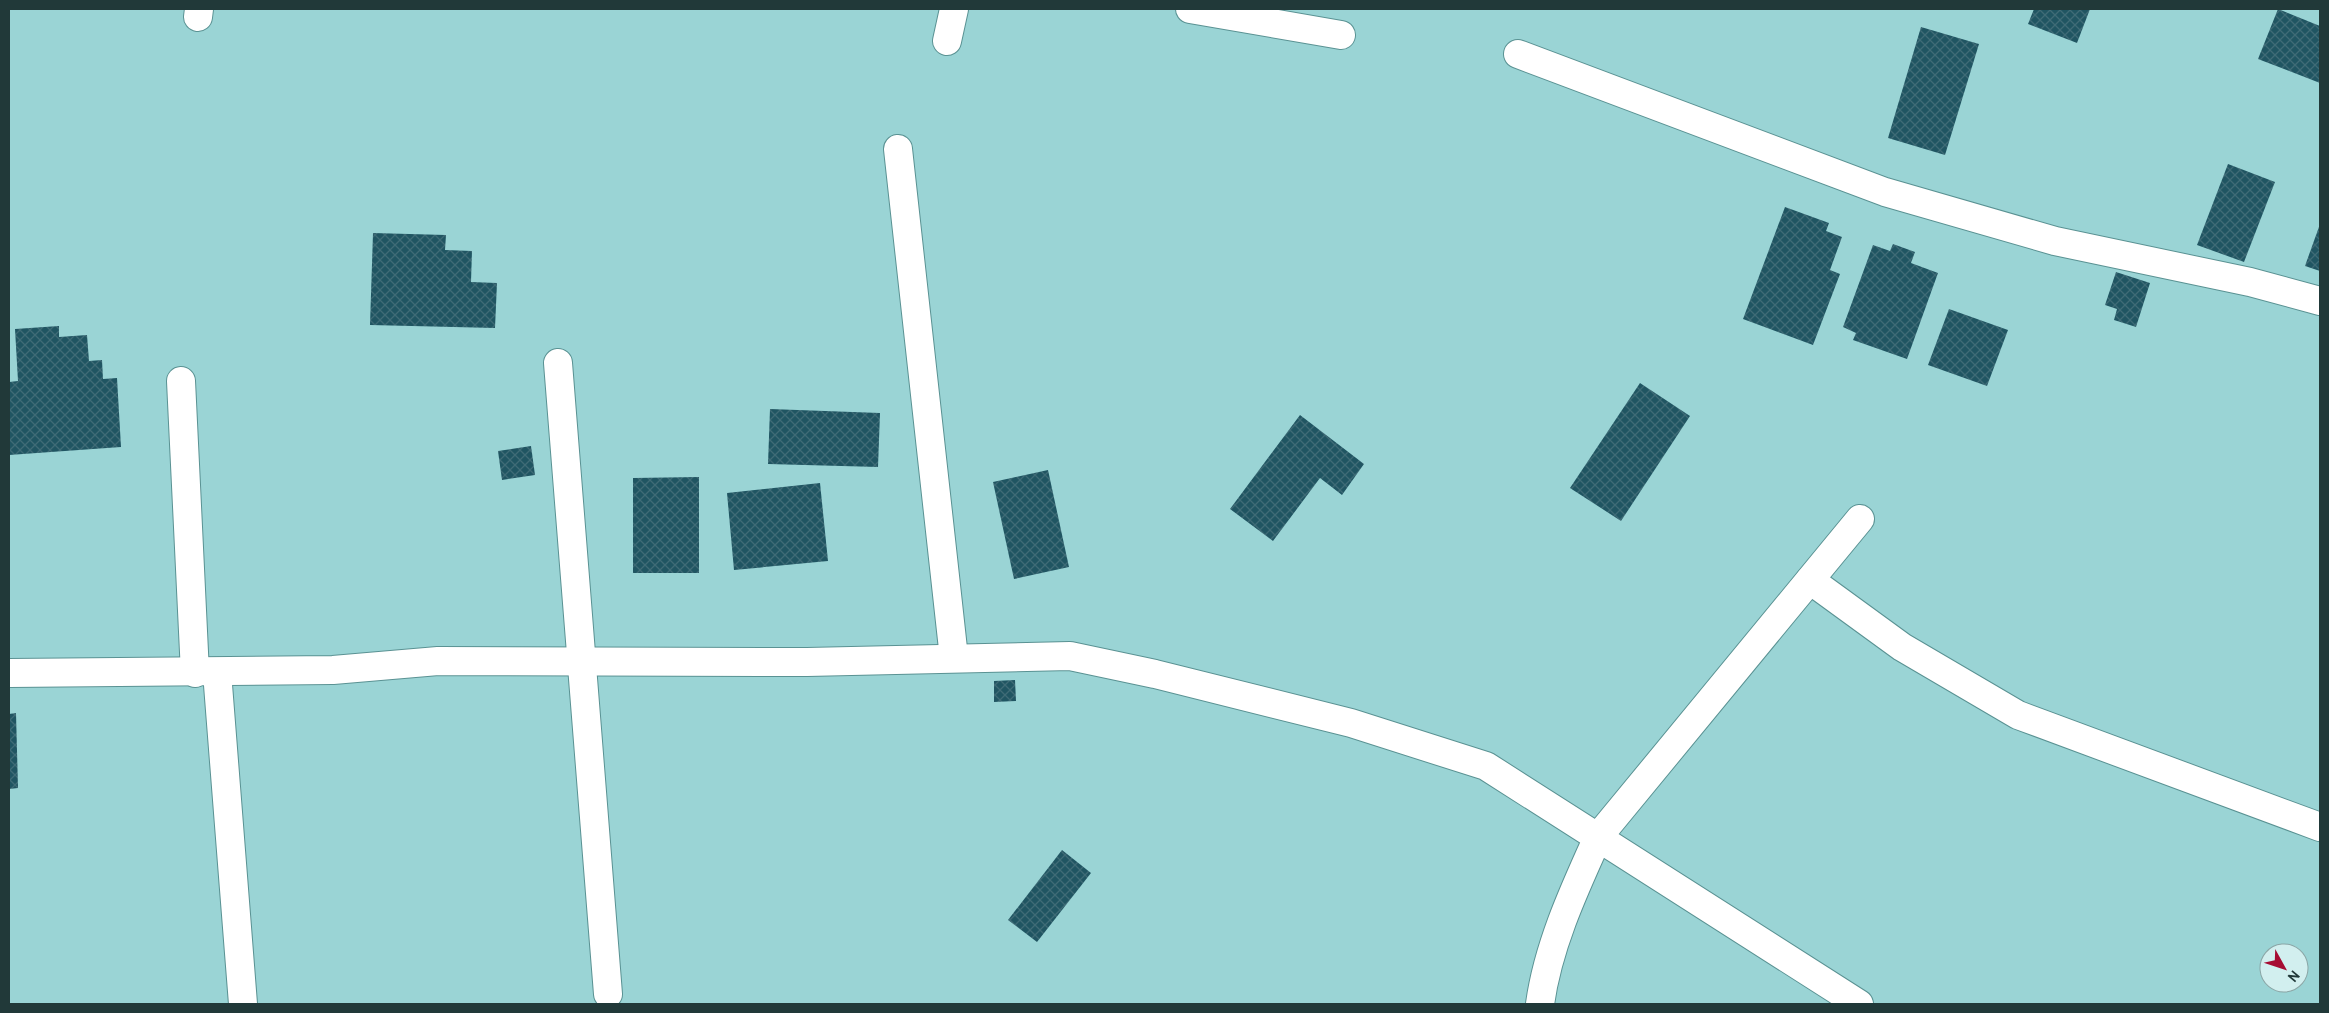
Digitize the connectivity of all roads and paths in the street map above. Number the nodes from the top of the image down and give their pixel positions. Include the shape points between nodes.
1 (954, 9) edge
2 (1190, 9) edge
3 (1341, 35) dead end
4 (947, 41) dead end
5 (1518, 54) dead end
6 (898, 149) dead end
7 (2320, 301) edge
8 (558, 363) dead end
9 (180, 381) dead end
10 (1860, 518) dead end
11 (1810, 580) junction
12 (954, 658) junction
13 (581, 660) junction
14 (206, 672) junction
15 (9, 673) edge
16 (2320, 827) edge
17 (1598, 837) junction
18 (608, 994) dead end
19 (243, 1004) edge
20 (1540, 1004) edge
21 (1859, 1004) edge

1 - 4 street
2 - 3 street
5 - 7 street via 1885,192 2055,241 2250,282
6 - 12 street
8 - 13 street
9 - 14 street
10 - 11 street
11 - 16 street via 1902,647 2018,715
11 - 17 street
12 - 13 street via 807,662
12 - 17 street via 1070,656 1351,723 1486,766
13 - 14 street via 438,661 334,670
13 - 18 street
14 - 15 street
14 - 19 street
17 - 20 street via 1571,897 1543,982
17 - 21 street

